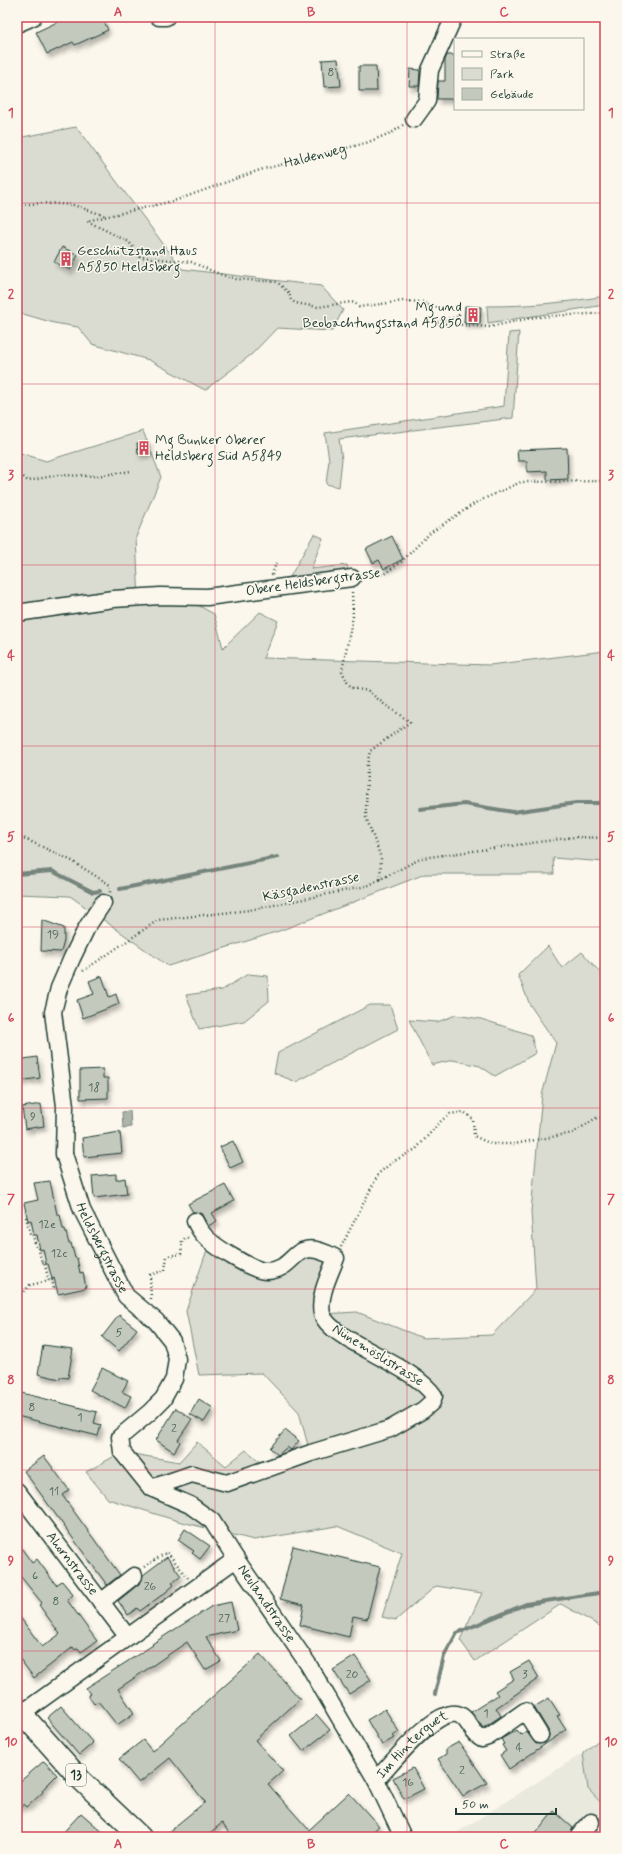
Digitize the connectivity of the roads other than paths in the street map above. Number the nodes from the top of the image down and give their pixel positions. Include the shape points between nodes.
1 (33, 17) edge
2 (159, 17) edge
3 (166, 17) edge
4 (454, 17) edge
5 (17, 24) edge
6 (414, 119) road end
7 (352, 578) road end
8 (17, 613) edge
9 (103, 903) road end
10 (197, 1225) road end
11 (150, 1488) junction
12 (17, 1491) edge
13 (236, 1559) junction
14 (137, 1573) road end
15 (100, 1602) junction
16 (127, 1636) junction
17 (19, 1711) edge
18 (540, 1734) dead end
19 (376, 1780) junction
20 (591, 1822) dead end
21 (141, 1837) edge
22 (403, 1837) edge
23 (578, 1837) edge

1 - 5 street
2 - 3 street
4 - 6 street via 430,70 427,101
7 - 8 street, Obere Heldsbergstrasse via 207,597 113,599
9 - 11 street, Heldsbergstrasse via 87,927 59,988 53,1012 65,1106 64,1154 82,1210 126,1296 156,1321 172,1341 177,1359 174,1379 163,1399 120,1437 122,1452
10 - 11 street, Nünemöslistrasse via 203,1235 231,1256 266,1271 279,1268 303,1249 315,1249 336,1258 322,1302 322,1314 332,1329 401,1368 429,1387 434,1396 432,1402 423,1410 390,1429 311,1453 228,1483 192,1474
11 - 13 street, Heldsbergstrasse via 190,1506 212,1520
12 - 15 street, Ahornstrasse
13 - 16 street, Neulandstrasse
13 - 19 street, Neulandstrasse via 308,1664
14 - 15 street
15 - 16 street, Ahornstrasse
16 - 17 street, Neulandstrasse
17 - 21 main road, 13 via 80,1779
18 - 19 street, Im Hinterguet via 525,1711 482,1739 477,1737 458,1714 448,1713 427,1727
19 - 22 street, Neulandstrasse
20 - 23 street

